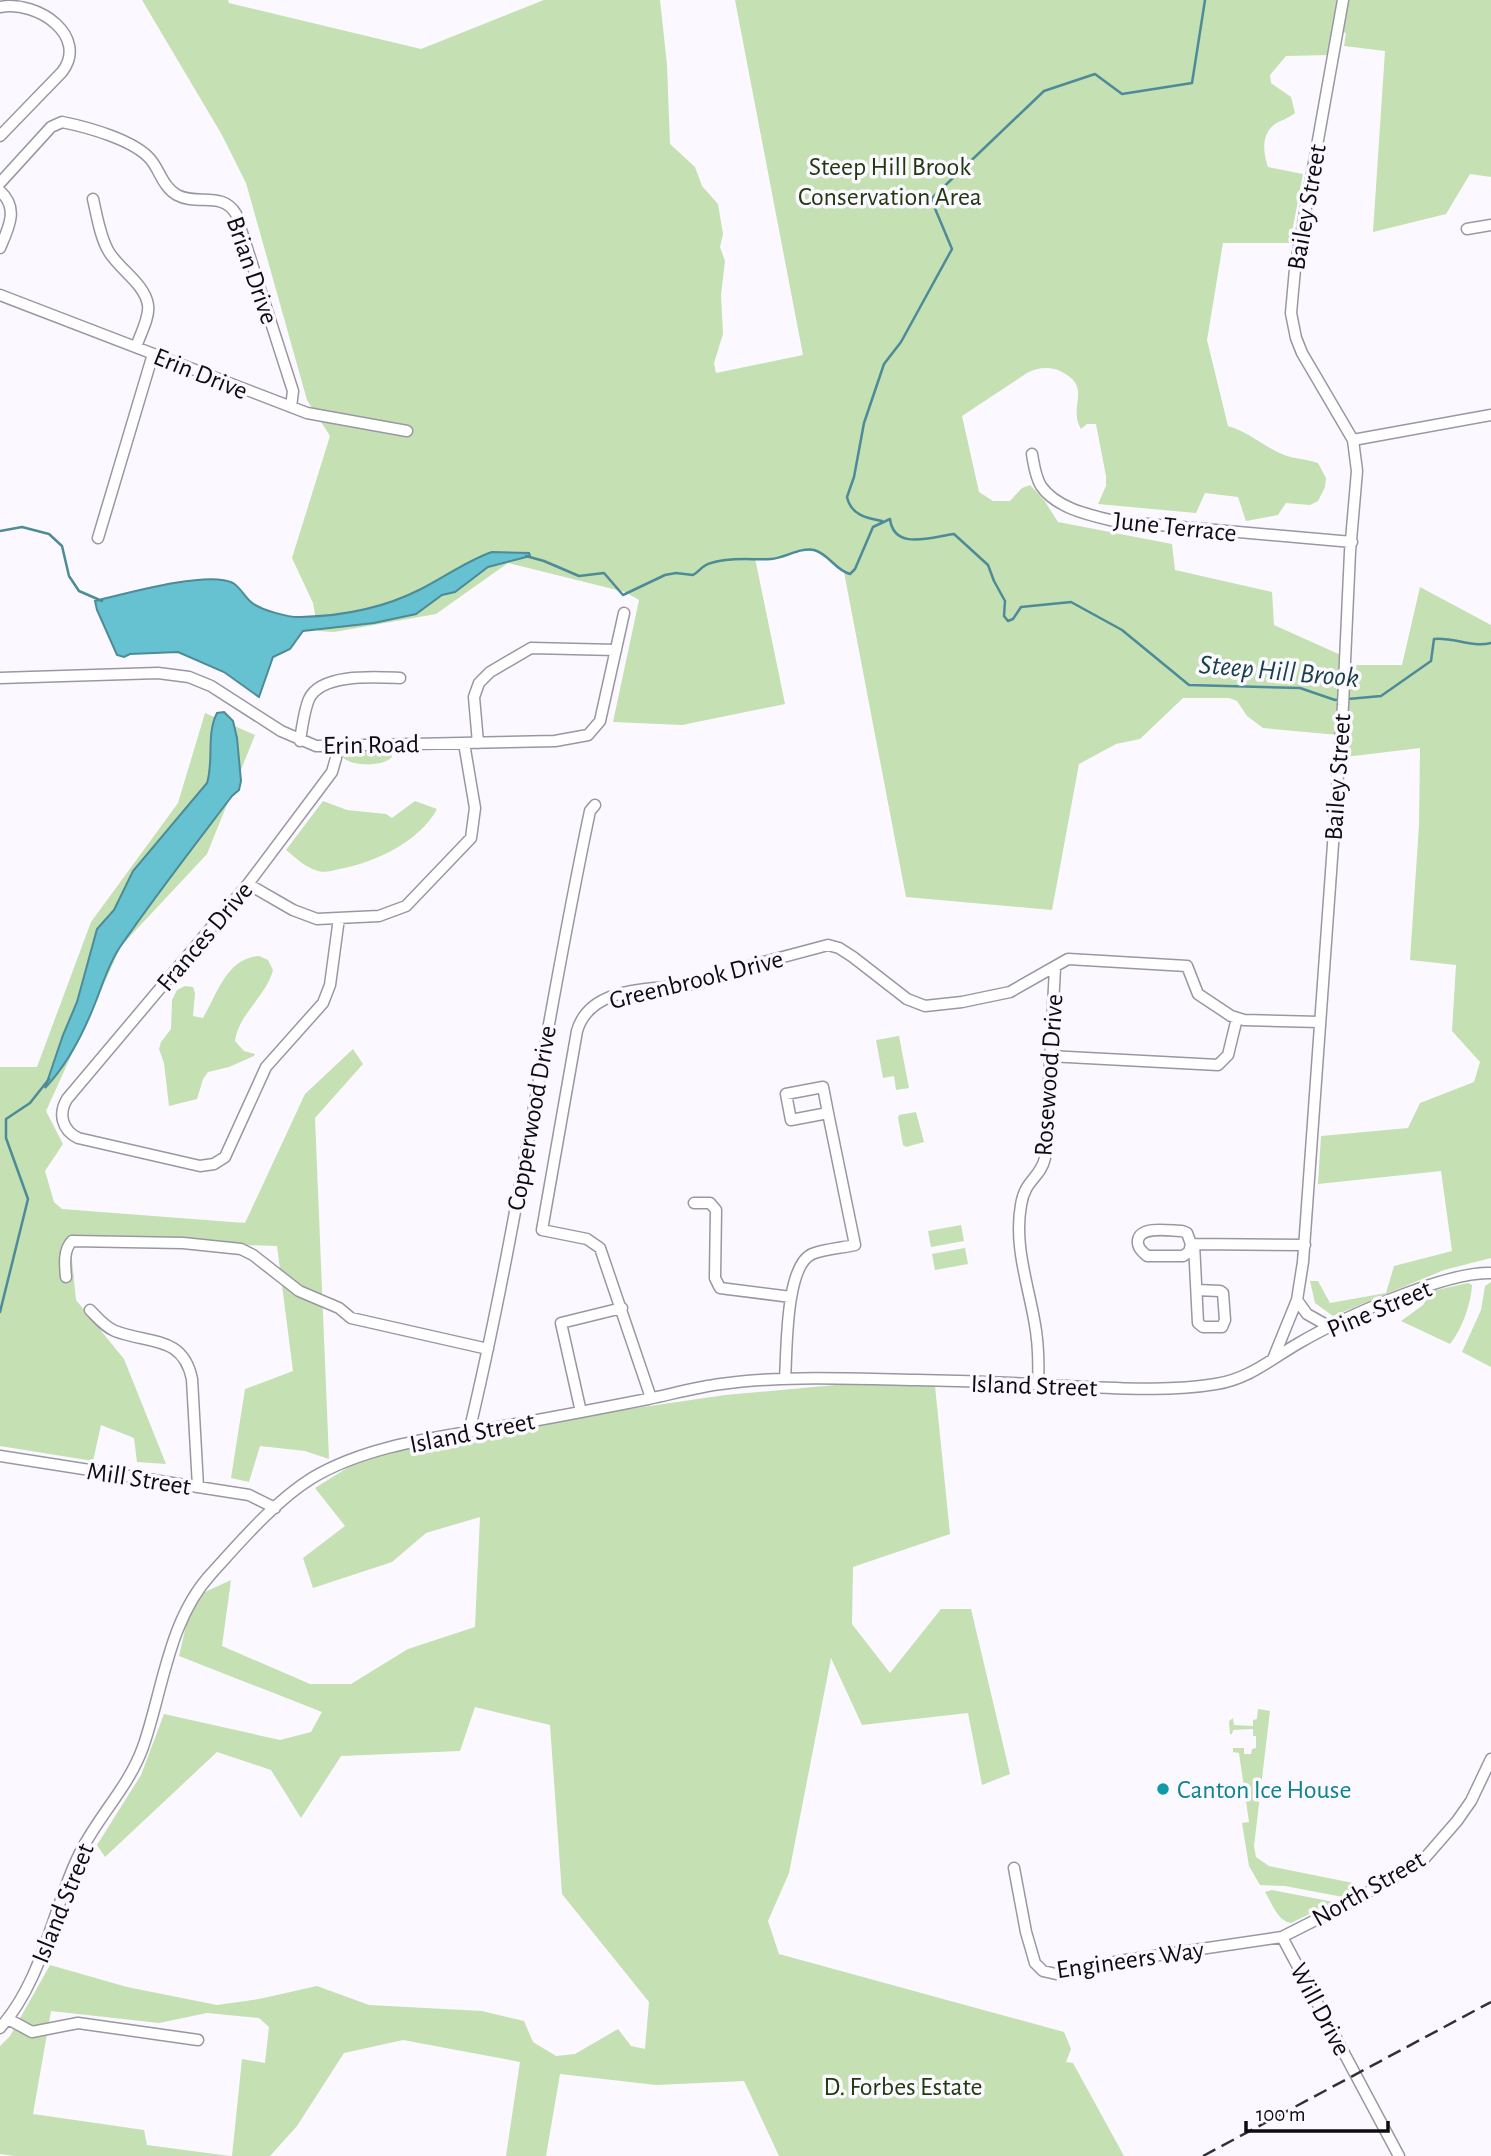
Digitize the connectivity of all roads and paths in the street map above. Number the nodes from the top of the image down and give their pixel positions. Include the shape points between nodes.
1 (1343, 0) edge
2 (0, 7) edge
3 (0, 136) edge
4 (0, 183) edge
5 (0, 191) edge
6 (93, 199) dead end
7 (1491, 225) edge
8 (1467, 229) dead end
9 (0, 248) edge
10 (0, 295) edge
11 (136, 347) junction
12 (153, 354) junction
13 (292, 407) junction
14 (1491, 415) edge
15 (407, 432) dead end
16 (1353, 440) junction
17 (1032, 454) dead end
18 (98, 538) dead end
19 (1352, 542) junction
20 (624, 613) dead end
21 (616, 650) junction
22 (0, 678) edge
23 (400, 678) dead end
24 (300, 741) junction
25 (464, 743) junction
26 (478, 743) junction
27 (335, 747) junction
28 (595, 805) dead end
29 (248, 884) junction
30 (339, 918) junction
31 (1055, 968) junction
32 (1237, 1018) junction
33 (1319, 1021) junction
34 (1049, 1056) junction
35 (828, 1113) dead end
36 (694, 1203) dead end
37 (1193, 1244) junction
38 (1305, 1245) junction
39 (1491, 1273) edge
40 (66, 1278) dead end
41 (1196, 1290) dead end
42 (791, 1297) junction
43 (1297, 1300) junction
44 (622, 1308) junction
45 (90, 1310) dead end
46 (1330, 1328) junction
47 (488, 1349) junction
48 (1273, 1359) junction
49 (785, 1379) junction
50 (1038, 1384) junction
51 (651, 1398) junction
52 (581, 1412) junction
53 (470, 1432) junction
54 (0, 1456) edge
55 (198, 1487) junction
56 (275, 1508) junction
57 (1491, 1759) edge
58 (1014, 1868) dead end
59 (1282, 1937) junction
60 (4, 2024) edge
61 (198, 2040) dead end
62 (1399, 2156) edge

1 - 16 street, Bailey Street via 1291,313 1302,354
2 - 3 street via 25,2 43,9 62,28 69,52 62,72
4 - 13 street, Brian Drive via 51,127 62,122 132,145 152,161 179,196 231,205 293,391
5 - 9 street via 12,214
6 - 11 street via 109,253 148,302
7 - 8 street
10 - 11 street, Erin Drive
11 - 12 street, Erin Drive
12 - 13 street, Erin Drive
12 - 18 street
13 - 15 street, Erin Drive via 326,418
14 - 16 street
16 - 19 street, Bailey Street via 1357,471
17 - 19 street, June Terrace via 1043,488 1059,502 1091,516
19 - 33 street, Bailey Street
20 - 21 street, Erin Road
21 - 26 street, Erin Road via 603,714 588,735 555,741
21 - 26 street via 531,648 490,672 474,697
22 - 24 street, Erin Road via 158,673 189,677
23 - 24 street via 374,676 321,686 309,699
24 - 27 street, Erin Road
25 - 26 street, Erin Road
25 - 27 street, Erin Road
25 - 30 street via 475,808 469,842 401,909 379,916
27 - 29 street, Frances Drive via 332,772
28 - 47 street, Copperwood Drive via 590,811 556,974
29 - 30 street via 302,914
29 - 30 street, Frances Drive via 67,1098 62,1118 66,1130 78,1138 204,1167 225,1157 266,1067 323,1003 330,985
31 - 32 street, Greenbrook Drive via 1071,959 1187,965 1198,994
31 - 34 street, Rosewood Drive
31 - 44 street, Greenbrook Drive via 1010,992 925,1006 907,999 839,948 828,946 688,984 628,991 591,1008 577,1031 542,1230 595,1242
32 - 33 street, Greenbrook Drive
32 - 34 street via 1228,1055 1218,1065
33 - 38 street, Bailey Street
34 - 50 street, Rosewood Drive via 1045,1158 1025,1188 1018,1229 1036,1329
35 - 42 street via 855,1245 812,1254 800,1266
36 - 42 street via 710,1203 718,1215 715,1278 720,1288
37 - 37 street via 1183,1256 1147,1256 1138,1242 1146,1231 1182,1231
37 - 38 street
37 - 41 street
38 - 43 street, Bailey Street
39 - 46 street, Pine Street via 1448,1279
40 - 47 street via 72,1241 230,1247 253,1255 299,1291 351,1318
42 - 49 street
43 - 46 street via 1307,1314
43 - 48 street, Bailey Street
44 - 51 street, Greenbrook Drive
44 - 52 street via 561,1324
45 - 55 street via 114,1331 168,1345 184,1356 192,1379
46 - 48 street, Pine Street
47 - 53 street, Copperwood Drive
48 - 50 street, Island Street via 1241,1379 1212,1385 1162,1389
49 - 50 street, Island Street
49 - 51 street, Island Street via 721,1384
51 - 52 street, Island Street
52 - 53 street, Island Street
53 - 56 street, Island Street via 342,1463 311,1479
54 - 55 street, Mill Street
55 - 56 street, Mill Street via 249,1495
56 - 60 street, Island Street via 193,1598 178,1629 134,1769 78,1857 38,1963
57 - 59 street, North Street via 1471,1801 1424,1859
58 - 59 street, Engineers Way via 1026,1932 1035,1962 1043,1971 1055,1974
59 - 62 street, Will Drive
60 - 61 street via 32,2032 78,2023

